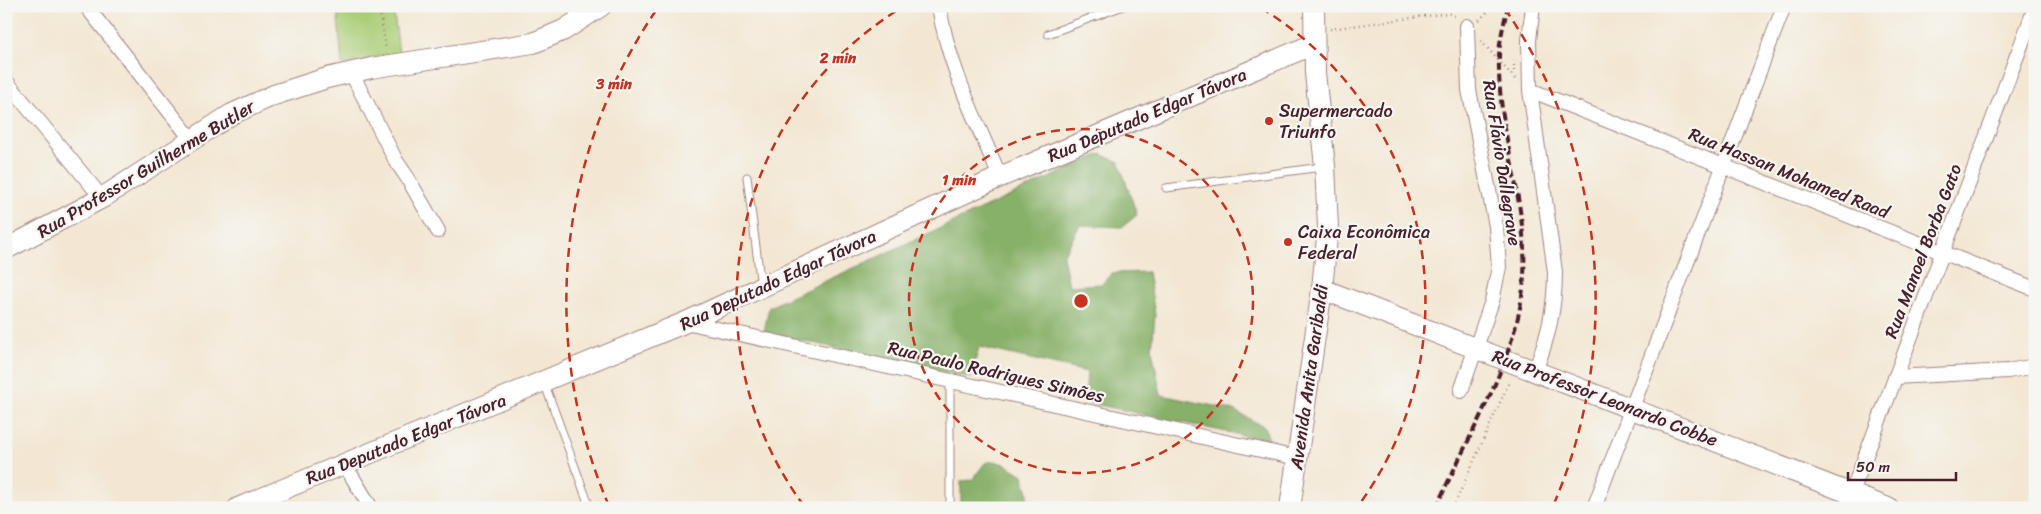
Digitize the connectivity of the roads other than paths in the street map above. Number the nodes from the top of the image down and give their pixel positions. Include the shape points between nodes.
1 (86, 6) edge
2 (601, 6) edge
3 (938, 6) edge
4 (1123, 6) edge
5 (1314, 6) edge
6 (1533, 6) edge
7 (1784, 6) edge
8 (2029, 6) edge
9 (2035, 8) edge
10 (574, 14) edge
11 (1467, 26) road end
12 (1048, 34) dead end
13 (1314, 38) junction
14 (351, 72) junction
15 (6, 81) edge
16 (1530, 90) junction
17 (192, 140) junction
18 (1325, 166) junction
19 (1723, 167) junction
20 (746, 177) dead end
21 (1000, 177) junction
22 (1166, 188) dead end
23 (102, 198) junction
24 (438, 231) dead end
25 (6, 249) edge
26 (1942, 253) junction
27 (762, 289) junction
28 (1322, 289) junction
29 (2035, 289) edge
30 (686, 322) junction
31 (1475, 348) junction
32 (2035, 366) edge
33 (1534, 371) junction
34 (1895, 378) junction
35 (950, 381) junction
36 (544, 382) junction
37 (1461, 391) dead end
38 (1632, 409) junction
39 (1296, 458) junction
40 (345, 465) junction
41 (1849, 501) edge
42 (238, 508) edge
43 (371, 508) edge
44 (590, 508) edge
45 (950, 508) edge
46 (1290, 508) edge
47 (1594, 508) edge
48 (1888, 508) edge

1 - 17 street
2 - 10 street, Rua Professor Guilherme Butler
3 - 21 street via 952,58
4 - 12 lane
5 - 13 street, Avenida Anita Garibaldi
6 - 16 street via 1529,40
7 - 19 street
8 - 9 street
9 - 26 street, Rua Manoel Borba Gato
10 - 14 street, Rua Professor Guilherme Butler via 548,38 514,48
11 - 31 street, Rua Flávio Dallegrave via 1469,90 1496,226 1499,267 1492,301
13 - 18 street, Avenida Anita Garibaldi
13 - 21 street, Rua Deputado Edgar Távora
14 - 17 street, Rua Professor Guilherme Butler via 274,95 232,114
14 - 24 street via 396,161
15 - 23 street
16 - 19 street, Rua Hassan Mohamed Raad
16 - 33 street via 1555,272 1551,324
17 - 23 street, Rua Professor Guilherme Butler
18 - 22 lane
18 - 28 street, Avenida Anita Garibaldi via 1328,227
19 - 26 street, Rua Hassan Mohamed Raad
19 - 38 street
20 - 27 lane
21 - 27 street, Rua Deputado Edgar Távora
23 - 25 street, Rua Professor Guilherme Butler
26 - 29 street, Rua Hassan Mohamed Raad
26 - 34 street, Rua Manoel Borba Gato
27 - 30 street, Rua Deputado Edgar Távora
28 - 31 street, Rua Professor Leonardo Cobbe
28 - 39 street, Avenida Anita Garibaldi
30 - 35 street, Rua Paulo Rodrigues Simões
30 - 36 street, Rua Deputado Edgar Távora
31 - 33 street, Rua Professor Leonardo Cobbe
31 - 37 street, Rua Flávio Dallegrave
32 - 34 street via 2008,371
33 - 38 street, Rua Professor Leonardo Cobbe
34 - 41 street, Rua Manoel Borba Gato
35 - 39 street, Rua Paulo Rodrigues Simões
35 - 45 lane
36 - 40 street, Rua Deputado Edgar Távora
36 - 44 lane
38 - 41 street, Rua Professor Leonardo Cobbe
38 - 47 street
39 - 46 street, Avenida Anita Garibaldi
40 - 42 street, Rua Deputado Edgar Távora
40 - 43 street
41 - 48 street, Rua Professor Leonardo Cobbe

